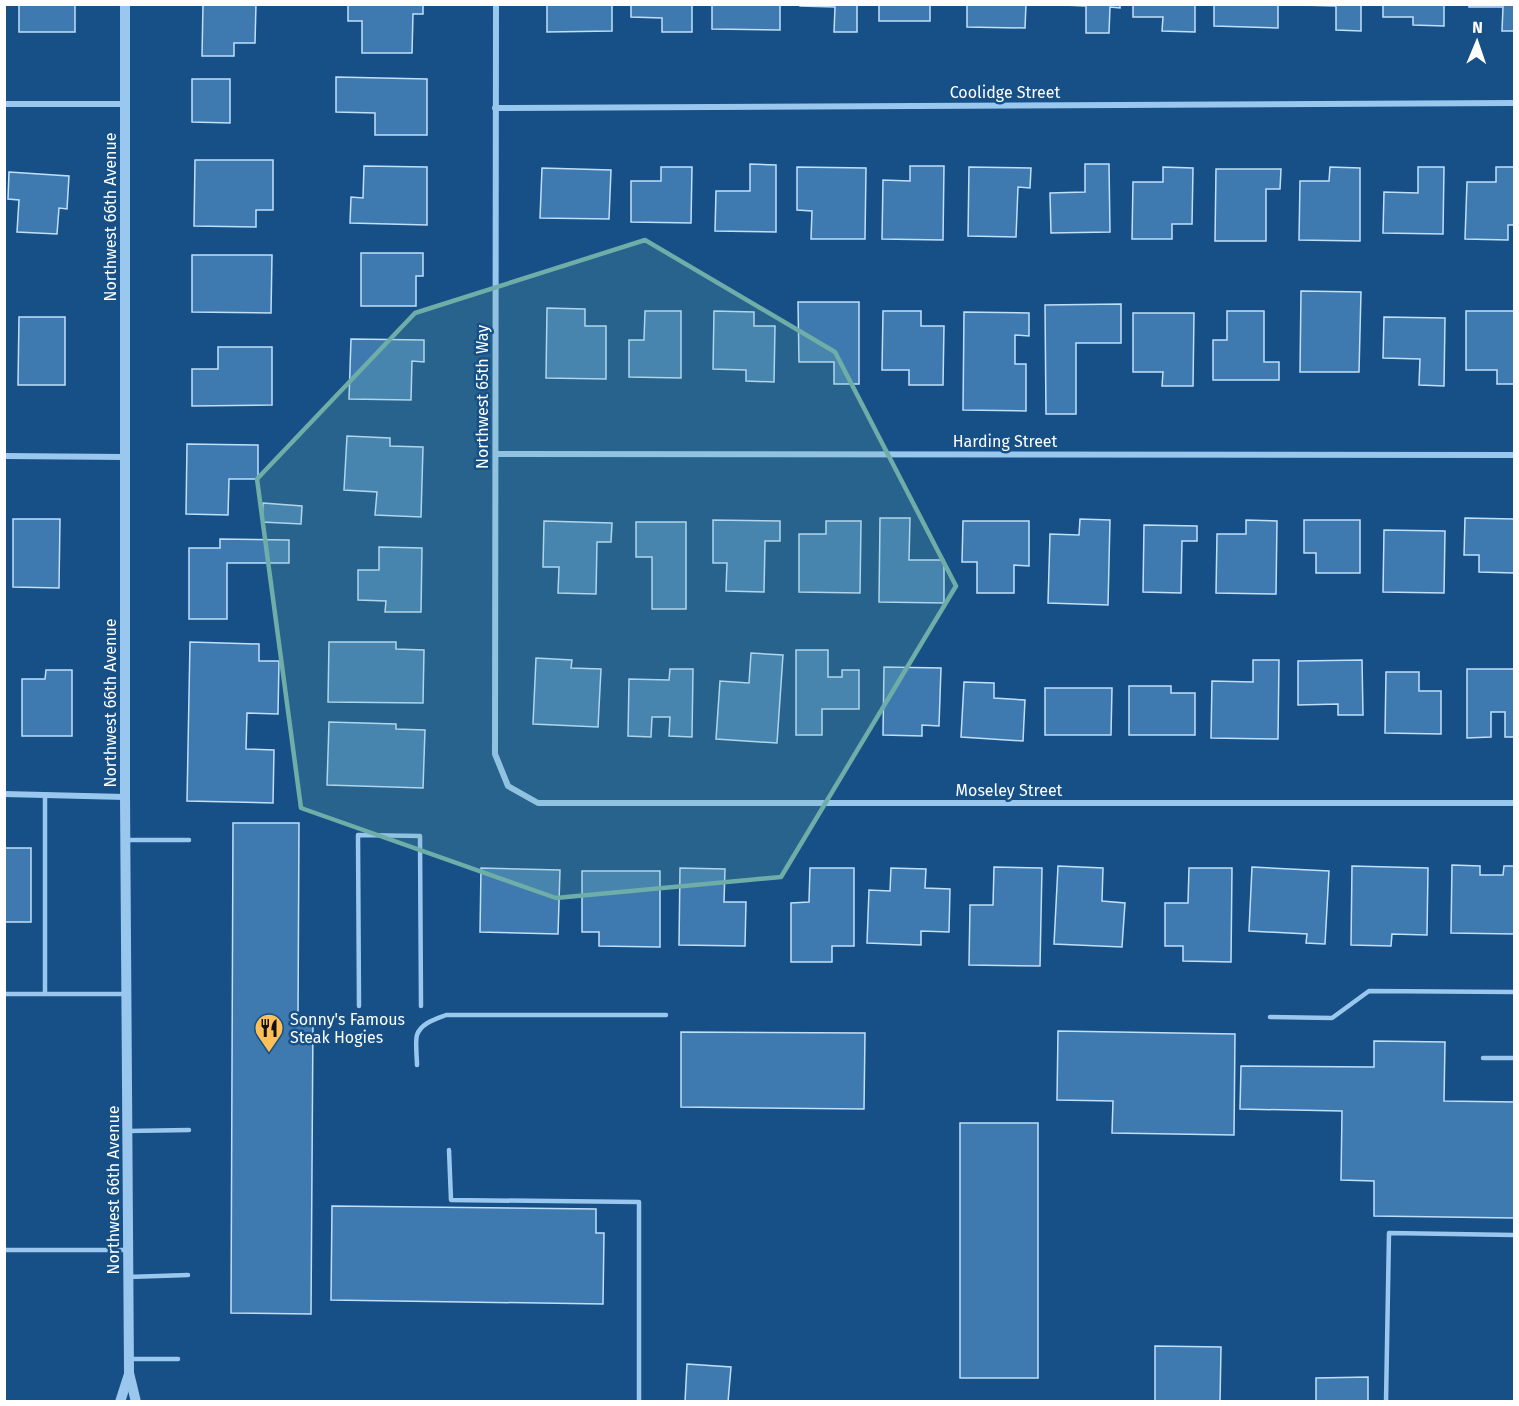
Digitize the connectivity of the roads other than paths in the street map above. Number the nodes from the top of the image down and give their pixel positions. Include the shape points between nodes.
1 (125, 4) edge
2 (496, 4) edge
3 (1515, 103) edge
4 (4, 104) edge
5 (125, 104) junction
6 (495, 108) junction
7 (496, 454) junction
8 (1515, 455) edge
9 (4, 456) edge
10 (125, 457) junction
11 (508, 786) joint
12 (4, 794) edge
13 (45, 795) junction
14 (125, 797) junction
15 (1515, 803) edge
16 (126, 840) junction
17 (189, 840) dead end
18 (1515, 992) edge
19 (4, 994) edge
20 (45, 994) junction
21 (126, 994) junction
22 (359, 1006) dead end
23 (421, 1006) dead end
24 (666, 1015) dead end
25 (1270, 1017) dead end
26 (1483, 1058) dead end
27 (1515, 1058) edge
28 (417, 1065) dead end
29 (189, 1130) dead end
30 (127, 1131) junction
31 (449, 1150) dead end
32 (1515, 1235) edge
33 (4, 1250) edge
34 (128, 1250) junction
35 (188, 1275) dead end
36 (128, 1277) junction
37 (129, 1359) junction
38 (178, 1359) dead end
39 (129, 1373) junction
40 (120, 1401) edge
41 (136, 1401) edge
42 (639, 1401) edge
43 (1386, 1401) edge

1 - 5 street, Northwest 66th Avenue
2 - 6 street, Northwest 65th Way
3 - 6 street, Coolidge Street
4 - 5 street
5 - 10 street, Northwest 66th Avenue
6 - 7 street, Northwest 65th Way
7 - 8 street, Harding Street
7 - 11 street, Northwest 65th Way via 495,754
9 - 10 street
10 - 14 street, Northwest 66th Avenue
11 - 15 street, Moseley Street via 538,803
12 - 13 street
13 - 14 street
13 - 20 lane
14 - 16 street, Northwest 66th Avenue
16 - 17 lane
16 - 21 street, Northwest 66th Avenue
18 - 25 lane via 1369,991 1332,1018
19 - 20 lane
20 - 21 lane
21 - 30 street, Northwest 66th Avenue
22 - 23 lane via 358,835 420,836
24 - 28 lane via 446,1016 433,1019 417,1035
26 - 27 lane
29 - 30 lane
30 - 34 street, Northwest 66th Avenue
31 - 42 lane via 451,1200 639,1202
32 - 43 lane via 1389,1233
33 - 34 lane
34 - 36 street, Northwest 66th Avenue
35 - 36 lane
36 - 37 street, Northwest 66th Avenue
37 - 38 lane
37 - 39 street, Northwest 66th Avenue
39 - 40 street
39 - 41 street, Northwest 66th Avenue

